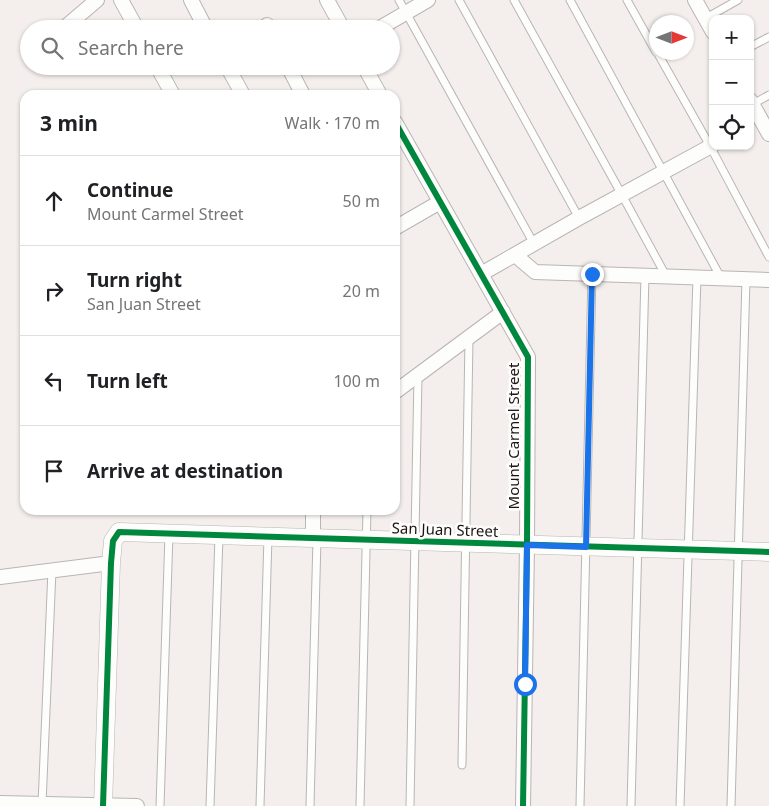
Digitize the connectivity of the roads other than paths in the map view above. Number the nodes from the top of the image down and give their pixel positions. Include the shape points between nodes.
1 (97, 0) edge
2 (121, 0) edge
3 (191, 0) edge
4 (327, 0) edge
5 (399, 0) edge
6 (428, 0) edge
7 (459, 0) edge
8 (514, 0) edge
9 (570, 0) edge
10 (627, 0) edge
11 (695, 0) edge
12 (738, 0) edge
13 (406, 12) junction
14 (706, 18) junction
15 (74, 20) edge
16 (132, 20) edge
17 (201, 20) edge
18 (338, 20) edge
19 (393, 20) edge
20 (709, 24) edge
21 (769, 37) edge
22 (649, 38) edge
23 (754, 45) edge
24 (662, 60) edge
25 (162, 75) edge
26 (232, 75) edge
27 (293, 75) edge
28 (368, 75) edge
29 (170, 90) edge
30 (240, 90) edge
31 (301, 90) edge
32 (376, 90) edge
33 (769, 95) edge
34 (754, 101) edge
35 (752, 105) edge
36 (755, 122) edge
37 (400, 131) edge
38 (769, 134) edge
39 (709, 143) edge
40 (709, 147) edge
41 (713, 150) edge
42 (664, 171) junction
43 (622, 194) junction
44 (440, 202) junction
45 (579, 218) junction
46 (400, 225) edge
47 (534, 244) junction
48 (515, 255) junction
49 (769, 256) edge
50 (481, 274) junction
51 (592, 274) junction
52 (645, 275) junction
53 (666, 276) junction
54 (697, 277) junction
55 (721, 278) junction
56 (746, 279) junction
57 (769, 280) edge
58 (503, 312) junction
59 (469, 336) junction
60 (418, 374) junction
61 (400, 388) edge
62 (313, 515) edge
63 (367, 515) edge
64 (169, 534) junction
65 (218, 535) junction
66 (268, 537) junction
67 (315, 538) junction
68 (366, 540) junction
69 (415, 542) junction
70 (466, 543) junction
71 (527, 545) junction
72 (586, 547) junction
73 (637, 548) junction
74 (688, 550) junction
75 (738, 551) junction
76 (769, 552) edge
77 (111, 563) junction
78 (52, 570) junction
79 (0, 578) edge
80 (462, 765) dead end
81 (0, 803) edge
82 (42, 805) edge
83 (103, 806) edge
84 (137, 806) edge
85 (160, 806) edge
86 (210, 806) edge
87 (260, 806) edge
88 (310, 806) edge
89 (360, 806) edge
90 (410, 806) edge
91 (523, 806) edge
92 (580, 806) edge
93 (631, 806) edge
94 (680, 806) edge
95 (731, 806) edge

1 - 15 street
2 - 16 street
3 - 17 street
4 - 18 street
5 - 13 lane
6 - 13 street
7 - 45 lane
8 - 43 lane
9 - 42 lane
10 - 22 lane
11 - 14 street
12 - 14 lane
13 - 19 street
13 - 47 lane
14 - 20 street
21 - 23 lane
24 - 39 lane
25 - 29 street
26 - 30 street
27 - 31 street
28 - 32 street
33 - 34 lane
35 - 36 street
36 - 38 street
37 - 44 street, Mount Carmel Street
40 - 42 street
41 - 49 lane
42 - 43 street
42 - 55 lane
43 - 45 street
43 - 53 lane
44 - 46 street
44 - 50 street, Mount Carmel Street
45 - 47 street
47 - 48 street
48 - 50 street
48 - 51 street via 535,272
50 - 58 street, Mount Carmel Street
51 - 52 street
51 - 72 lane
52 - 53 street
52 - 73 lane
53 - 54 street
54 - 55 street
54 - 74 lane
55 - 56 street
56 - 57 street
56 - 75 lane
58 - 59 street
58 - 71 street, Mount Carmel Street via 528,357
59 - 60 street
59 - 70 lane
60 - 61 street
60 - 69 lane
62 - 67 street
63 - 68 lane
64 - 65 street, San Juan Street
64 - 77 street, San Juan Street via 119,532 114,541
64 - 85 lane
65 - 66 street, San Juan Street
65 - 86 lane
66 - 67 street, San Juan Street
66 - 87 lane
67 - 68 street, San Juan Street
67 - 88 lane
68 - 69 street, San Juan Street
68 - 89 lane
69 - 70 street, San Juan Street
69 - 90 lane
70 - 71 street, San Juan Street
70 - 80 lane
71 - 72 street, San Juan Street
71 - 91 street, Mount Carmel Street
72 - 73 street, San Juan Street
72 - 92 lane
73 - 74 street, San Juan Street
73 - 93 lane
74 - 75 street, San Juan Street
74 - 94 lane
75 - 76 street, San Juan Street
75 - 95 lane
77 - 78 street
77 - 83 street
78 - 79 street
78 - 82 lane
81 - 82 street
82 - 83 street
83 - 84 street

